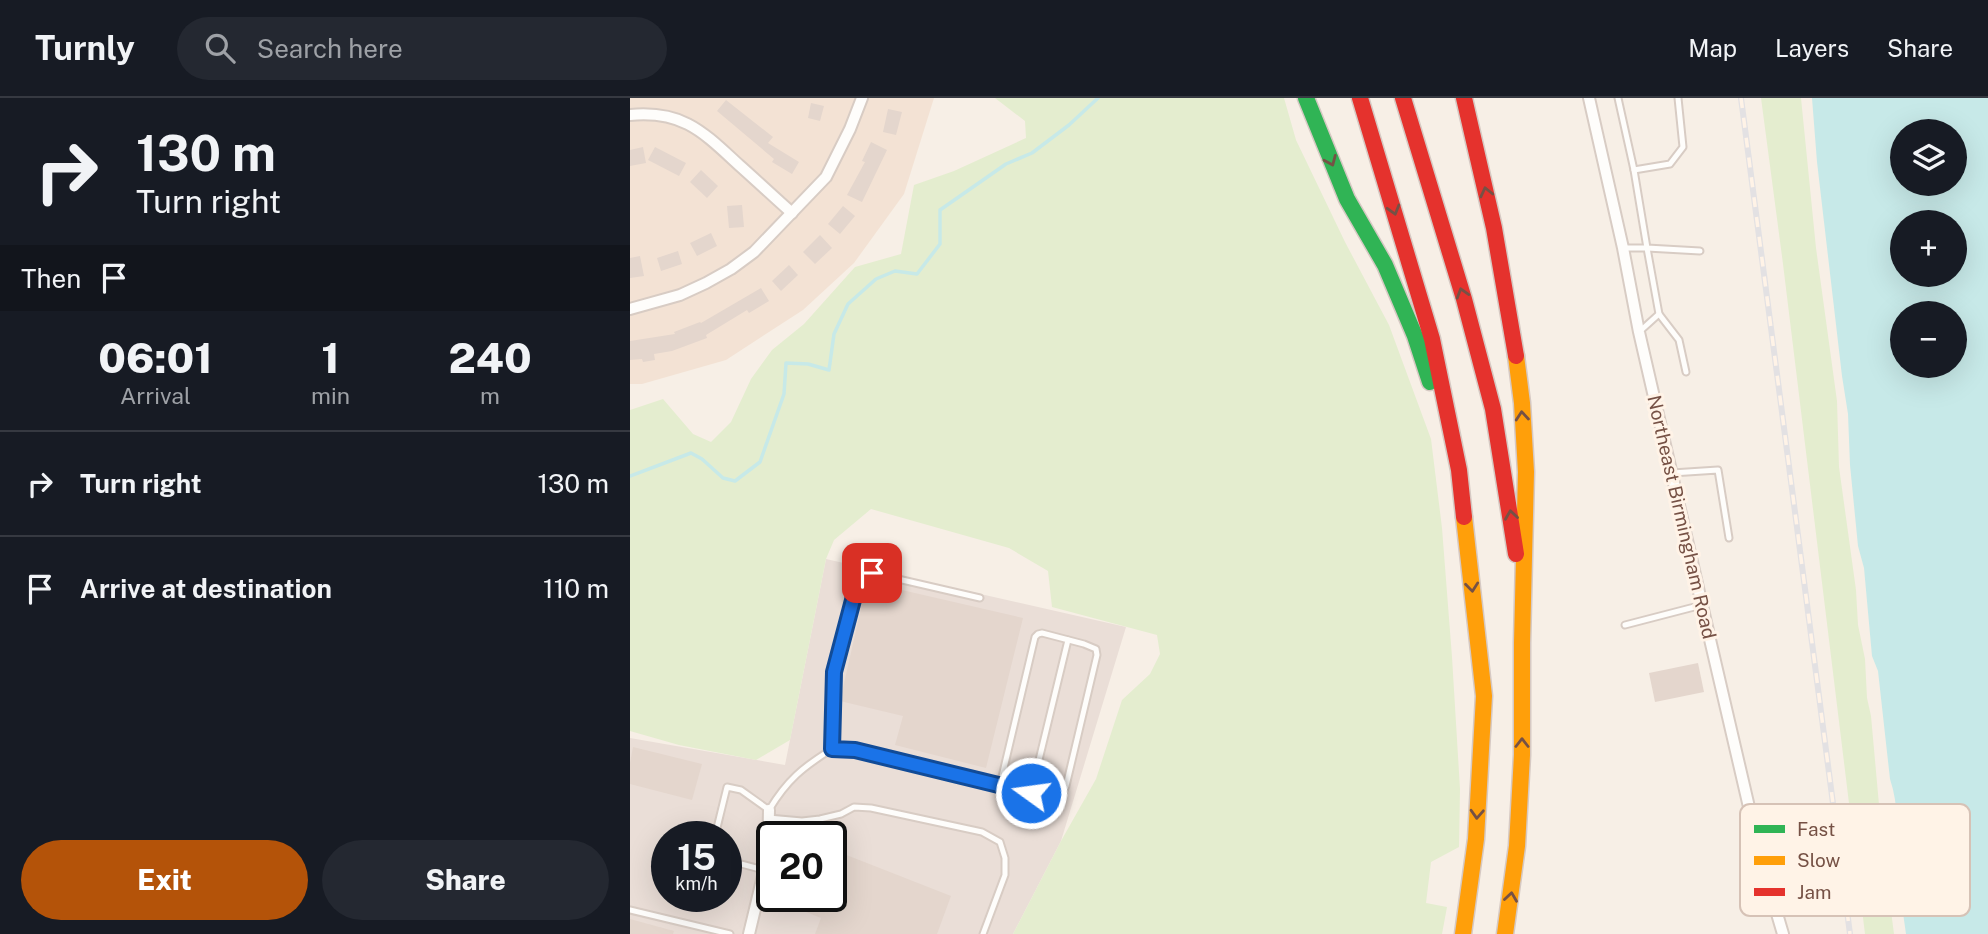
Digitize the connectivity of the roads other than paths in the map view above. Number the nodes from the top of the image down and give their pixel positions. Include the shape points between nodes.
1 (862, 98) edge
2 (1306, 98) edge
3 (1360, 98) edge
4 (1403, 98) edge
5 (1464, 98) edge
6 (1589, 98) edge
7 (1618, 98) edge
8 (1678, 98) edge
9 (630, 115) edge
10 (1634, 170) junction
11 (792, 213) junction
12 (1623, 248) junction
13 (1647, 248) junction
14 (1700, 251) dead end
15 (630, 309) edge
16 (1659, 314) junction
17 (1639, 332) junction
18 (1686, 372) dead end
19 (1460, 470) junction
20 (1672, 473) junction
21 (1729, 538) dead end
22 (980, 598) dead end
23 (1702, 605) junction
24 (1522, 607) junction
25 (1625, 625) dead end
26 (1068, 640) junction
27 (832, 749) junction
28 (1000, 785) junction
29 (1031, 793) junction
30 (1748, 804) edge
31 (769, 814) junction
32 (719, 821) edge
33 (769, 821) edge
34 (756, 907) edge
35 (630, 911) edge
36 (1778, 916) edge
37 (730, 934) edge
38 (750, 934) edge
39 (983, 934) edge
40 (1463, 934) edge
41 (1505, 934) edge
42 (1783, 934) edge

1 - 11 street via 826,177
2 -> 19 highway via 1347,199 1385,264 1415,336
3 -> 19 highway via 1432,339
24 -> 4 highway via 1493,409
24 -> 5 highway via 1526,508 1515,345 1498,244
6 - 12 street, Northeast Birmingham Road
7 - 10 lane
8 - 10 lane via 1683,147 1670,164
9 - 11 street via 673,118 701,130
10 - 13 lane
11 - 15 street via 731,269 680,295
12 - 13 lane
12 - 17 street, Northeast Birmingham Road
13 - 14 lane
13 - 16 lane
16 - 17 lane
16 - 18 lane via 1679,340
17 - 20 street, Northeast Birmingham Road
19 -> 40 highway via 1484,696 1476,839
20 - 21 lane via 1718,470
20 - 23 street, Northeast Birmingham Road
22 - 27 lane via 872,573 861,579 834,672
23 - 25 lane
23 - 30 street, Northeast Birmingham Road
41 -> 24 highway via 1521,791
26 - 28 lane via 1042,633 1035,637
26 - 29 lane
26 - 29 lane via 1096,649 1097,655 1066,786 1055,798
27 - 28 lane via 855,750
27 - 31 lane via 783,787
28 - 29 lane
31 - 32 lane via 741,790 727,787
31 - 33 street
31 - 39 lane via 811,820 854,807 871,808 982,832 1000,842 1004,875
34 - 38 street
35 - 37 lane
36 - 42 street, Northeast Birmingham Road

